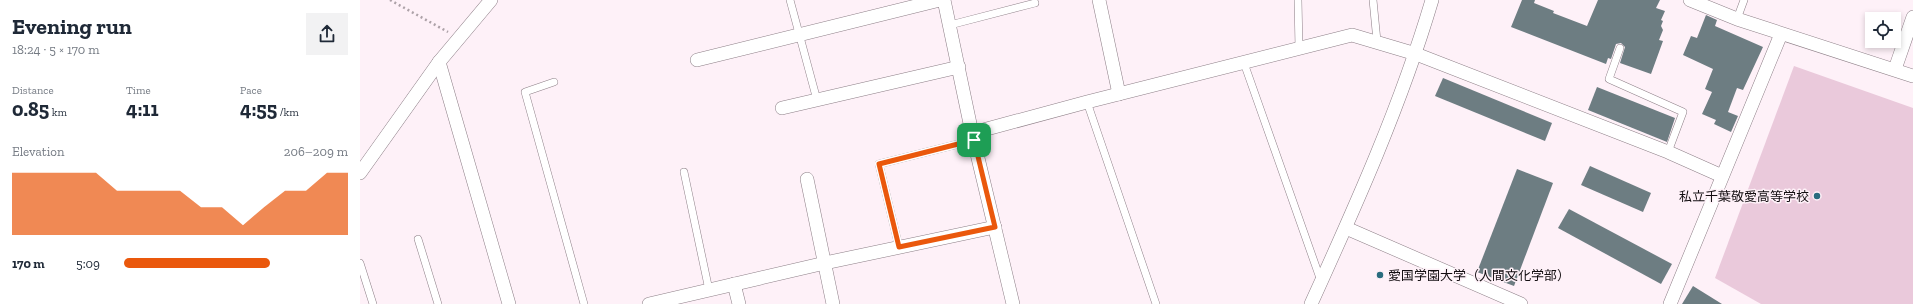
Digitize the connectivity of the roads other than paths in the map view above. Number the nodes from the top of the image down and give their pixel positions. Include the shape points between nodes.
1 (491, 0) edge
2 (790, 0) edge
3 (940, 0) edge
4 (944, 0) edge
5 (1099, 0) edge
6 (1298, 0) edge
7 (1373, 0) edge
8 (1432, 0) edge
9 (1690, 0) edge
10 (1744, 0) edge
11 (1035, 3) dead end
12 (1913, 17) edge
13 (1737, 20) junction
14 (950, 25) junction
15 (1781, 34) junction
16 (800, 36) junction
17 (1377, 41) junction
18 (1299, 48) junction
19 (1620, 48) dead end
20 (1416, 54) junction
21 (697, 60) dead end
22 (438, 62) junction
23 (1244, 63) junction
24 (959, 67) junction
25 (1895, 69) junction
26 (1913, 76) edge
27 (554, 82) dead end
28 (1119, 94) junction
29 (817, 100) junction
30 (1087, 102) junction
31 (782, 108) dead end
32 (973, 137) junction
33 (1668, 152) junction
34 (684, 172) dead end
35 (360, 173) edge
36 (1722, 176) junction
37 (807, 179) dead end
38 (995, 227) junction
39 (1346, 228) junction
40 (418, 239) dead end
41 (899, 247) junction
42 (360, 263) edge
43 (824, 263) junction
44 (1321, 282) junction
45 (734, 284) junction
46 (710, 290) junction
47 (373, 304) edge
48 (438, 304) edge
49 (509, 304) edge
50 (584, 304) edge
51 (650, 304) edge
52 (739, 304) edge
53 (833, 304) edge
54 (1013, 304) edge
55 (1156, 304) edge
56 (1311, 304) edge
57 (1521, 304) edge
58 (1670, 304) edge

1 - 22 street
2 - 16 lane
3 - 16 street
4 - 14 street
5 - 28 street
6 - 18 lane
7 - 17 lane
8 - 20 street
9 - 13 street
10 - 13 lane
11 - 14 lane
12 - 25 street
13 - 15 street
14 - 24 street
15 - 25 street
15 - 36 street
16 - 21 street
16 - 29 lane
17 - 18 street via 1352,35
17 - 20 street
18 - 23 street
19 - 33 lane via 1609,79 1683,112
20 - 33 street
20 - 39 street
22 - 35 street
22 - 49 street
23 - 28 street
23 - 44 lane
24 - 29 street
24 - 32 street
25 - 26 street
27 - 50 lane via 524,92
28 - 30 street
29 - 31 street
30 - 32 street
30 - 55 lane
32 - 38 street
32 - 41 lane via 879,164
33 - 36 street
34 - 46 lane
36 - 58 street
37 - 43 street
38 - 41 street
38 - 54 street
39 - 44 street
39 - 57 street
40 - 48 lane
41 - 43 street
42 - 47 lane
43 - 45 street
43 - 53 street
44 - 56 street
45 - 46 street
45 - 52 street
46 - 51 street

